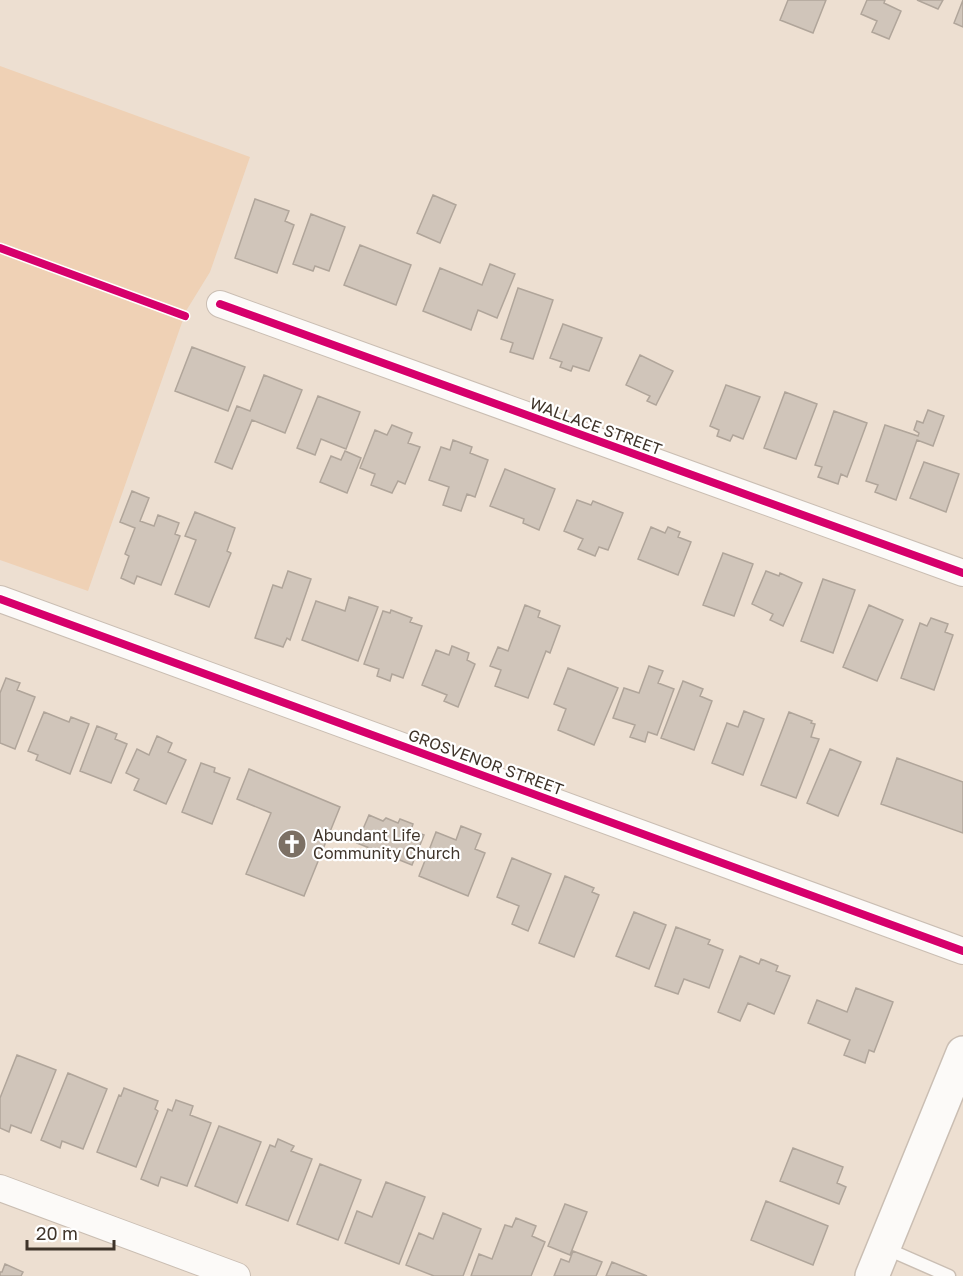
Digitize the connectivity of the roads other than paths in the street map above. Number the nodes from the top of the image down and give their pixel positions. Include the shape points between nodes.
1 (220, 304) dead end
2 (963, 573) edge
3 (0, 599) edge
4 (963, 951) edge
5 (963, 1053) edge
6 (0, 1188) edge
7 (878, 1262) edge
8 (237, 1276) edge
9 (949, 1276) edge

1 - 2 street, WALLACE STREET
3 - 4 street, GROSVENOR STREET
5 - 7 main road
6 - 8 street
7 - 9 lane

